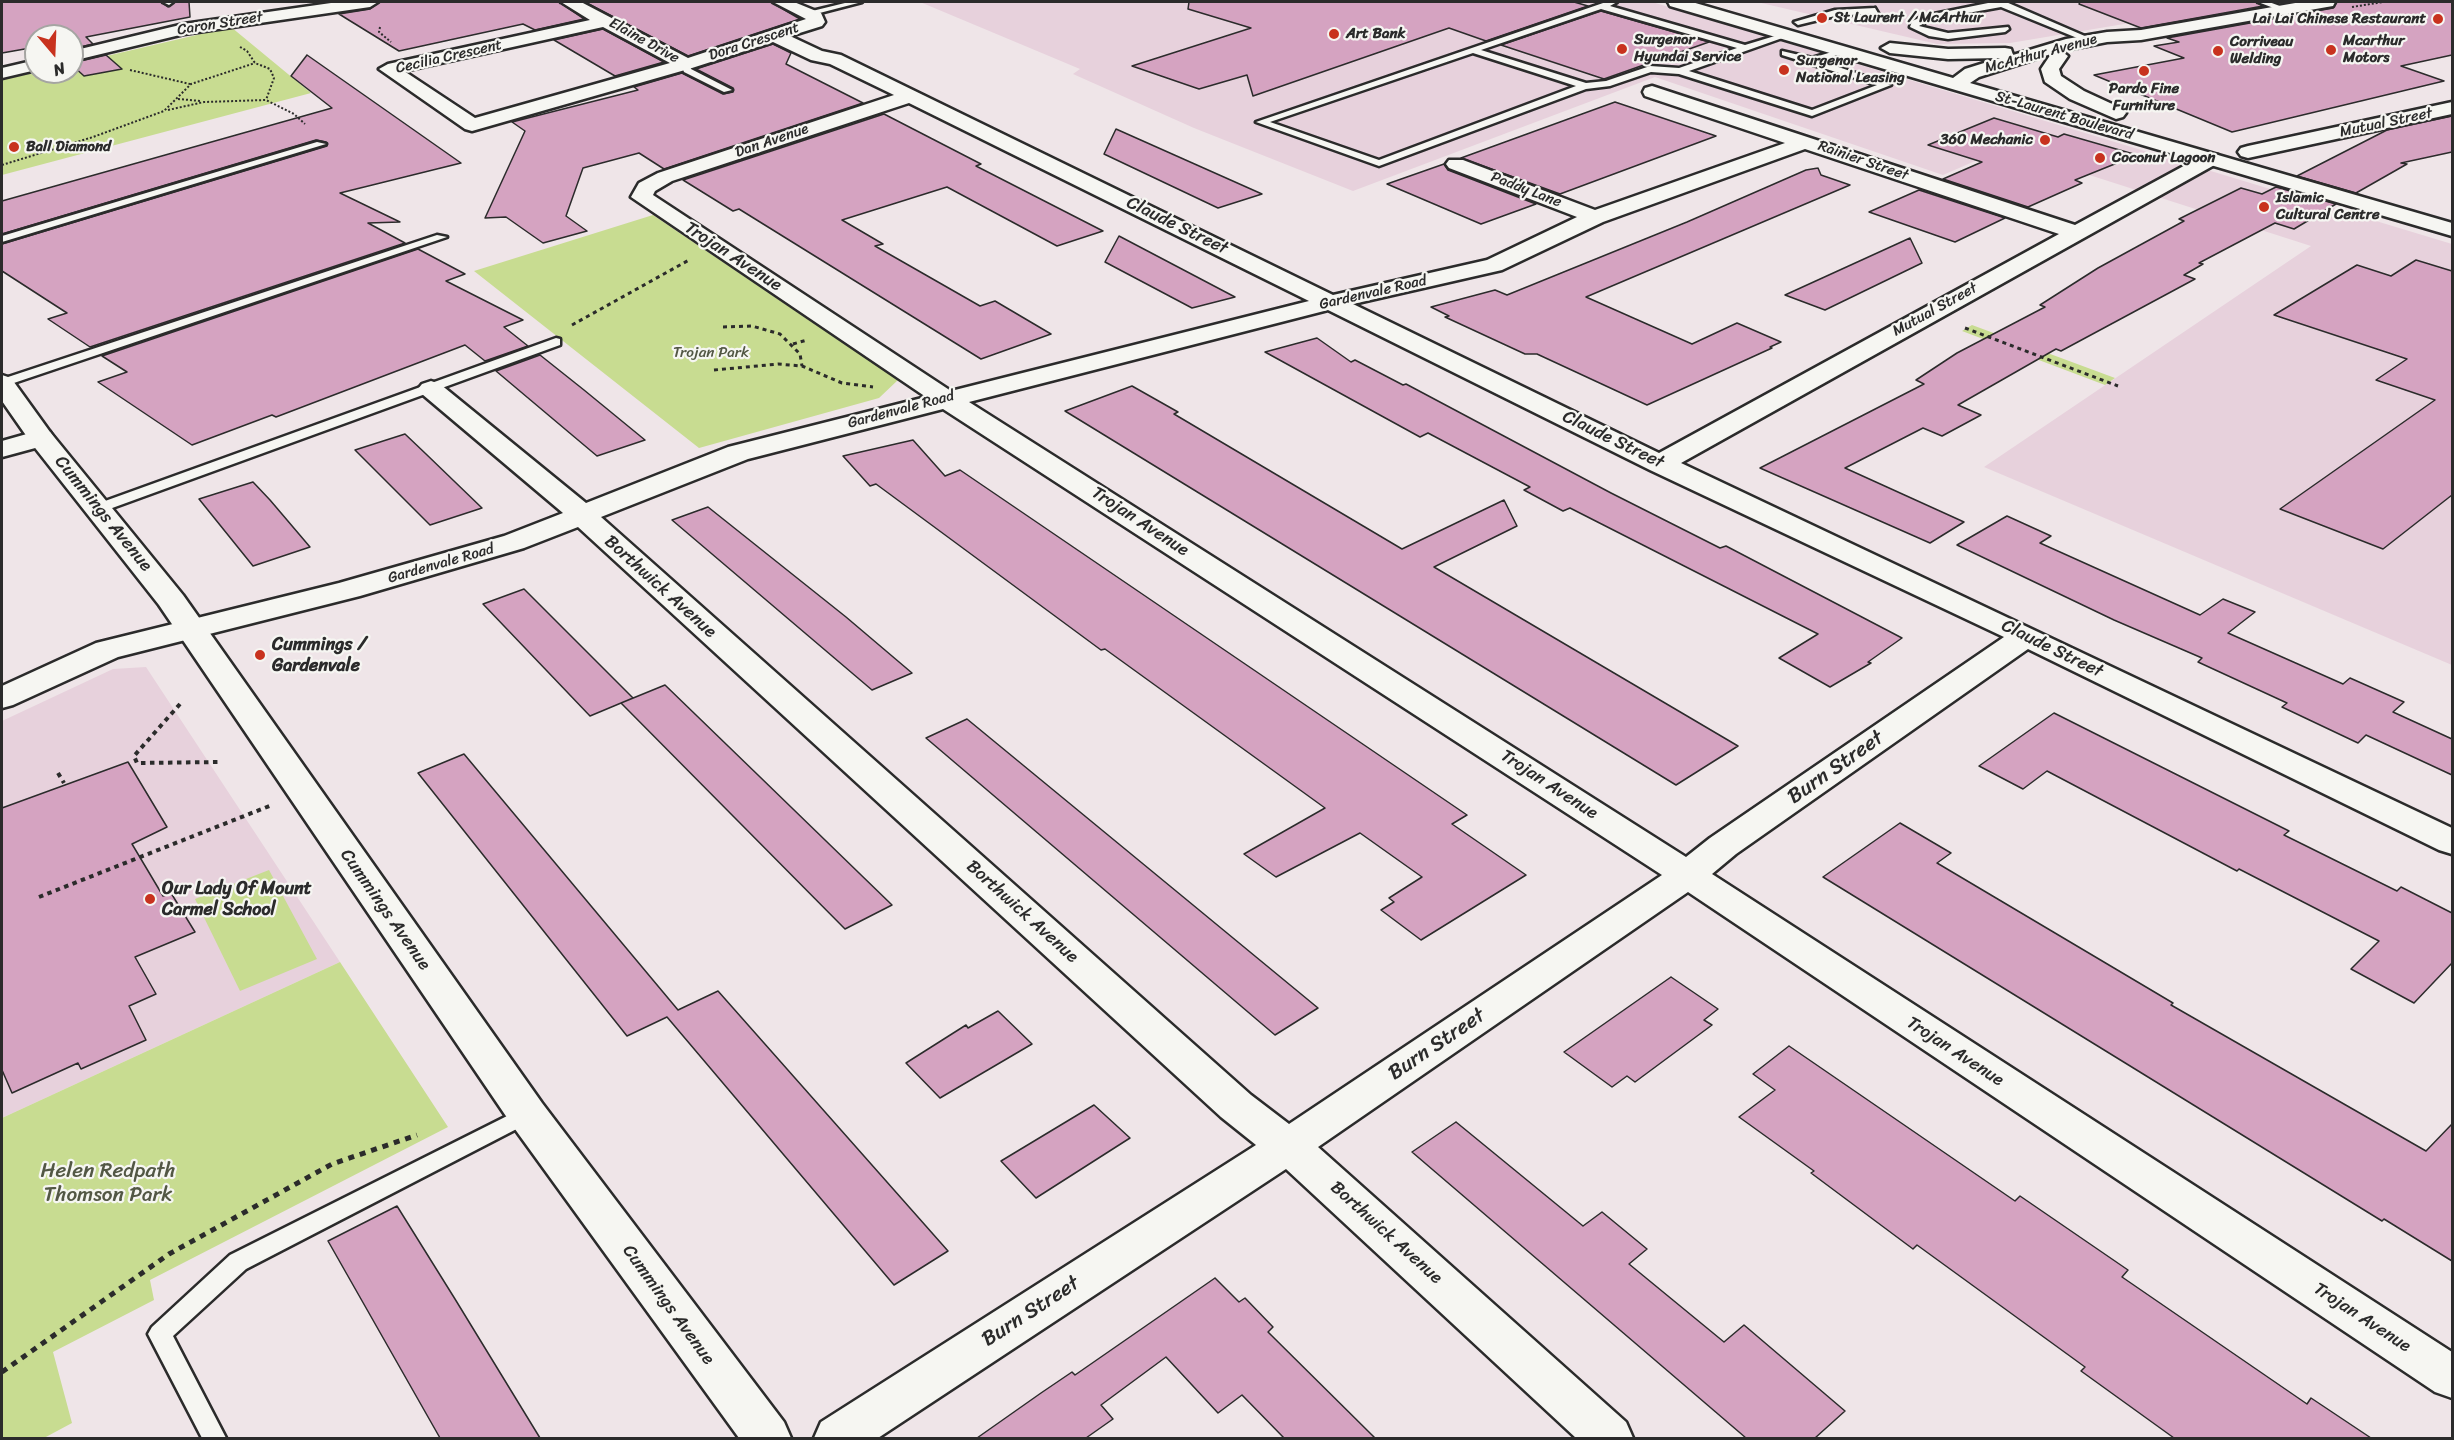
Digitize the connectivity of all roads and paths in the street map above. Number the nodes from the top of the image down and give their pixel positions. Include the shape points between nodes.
1 (370, 2) edge
2 (607, 2) edge
3 (781, 2) edge
4 (858, 2) edge
5 (1613, 2) edge
6 (1676, 2) edge
7 (1726, 2) edge
8 (2262, 2) edge
9 (2327, 2) edge
10 (344, 3) edge
11 (2000, 3) edge
12 (576, 4) edge
13 (1601, 6) junction
14 (2284, 9) junction
15 (1875, 10) dead end
16 (1620, 11) junction
17 (808, 13) junction
18 (1602, 17) dead end
19 (608, 21) junction
20 (1792, 28) junction
21 (2005, 30) dead end
22 (2141, 35) junction
23 (775, 36) junction
24 (2090, 40) junction
25 (240, 46) dead end
26 (1746, 48) junction
27 (1890, 48) junction
28 (1473, 50) junction
29 (2063, 50) junction
30 (1842, 51) junction
31 (84, 53) edge
32 (1785, 53) dead end
33 (1812, 61) junction
34 (255, 63) junction
35 (686, 64) junction
36 (24, 68) edge
37 (1680, 71) junction
38 (2, 73) edge
39 (1973, 78) junction
40 (1585, 86) junction
41 (727, 90) dead end
42 (1653, 92) dead end
43 (910, 96) junction
44 (178, 99) junction
45 (266, 100) junction
46 (204, 102) junction
47 (2452, 108) edge
48 (164, 111) junction
49 (2116, 113) junction
50 (1806, 142) junction
51 (321, 144) joint
52 (2248, 152) junction
53 (2211, 159) junction
54 (1456, 164) dead end
55 (2, 165) edge
56 (642, 197) joint
57 (2452, 211) edge
58 (1595, 217) junction
59 (2452, 230) edge
60 (2074, 232) junction
61 (441, 237) dead end
62 (2, 239) edge
63 (717, 247) junction
64 (1332, 302) junction
65 (1928, 314) junction
66 (723, 327) dead end
67 (556, 342) joint
68 (802, 366) junction
69 (714, 370) dead end
70 (2, 383) edge
71 (2118, 386) dead end
72 (431, 389) junction
73 (934, 390) junction
74 (41, 438) junction
75 (2, 449) edge
76 (1660, 464) junction
77 (99, 508) junction
78 (584, 515) junction
79 (190, 630) junction
80 (2026, 636) junction
81 (2, 698) edge
82 (180, 704) dead end
83 (220, 762) dead end
84 (58, 773) dead end
85 (64, 783) dead end
86 (303, 792) junction
87 (2452, 842) edge
88 (1688, 875) junction
89 (39, 897) dead end
90 (527, 1114) junction
91 (1288, 1146) junction
92 (2452, 1377) edge
93 (214, 1438) edge
94 (767, 1438) edge
95 (838, 1438) edge
96 (1610, 1438) edge

1 - 10 street, Caron Street
2 - 12 street
3 - 17 street, Dora Crescent
4 - 17 lane
5 - 13 lane
6 - 20 street, St-Laurent Boulevard
7 - 20 street, St-Laurent Boulevard
8 - 14 lane
9 - 14 street, McArthur Avenue
10 - 31 street, Caron Street via 184,29
11 - 21 lane via 1928,18 1914,27 1948,36
11 - 24 lane
12 - 19 street, Elaine Drive
13 - 16 lane
13 - 28 lane
14 - 22 street, McArthur Avenue
15 - 20 lane via 1835,13
16 - 18 lane
16 - 26 lane
17 - 23 street, Dora Crescent via 816,22
19 - 35 street, Elaine Drive
19 - 35 street, Cecilia Crescent via 388,69 472,125
20 - 26 lane
20 - 27 street, St-Laurent Boulevard
20 - 30 street, St-Laurent Boulevard
22 - 24 street, McArthur Avenue
22 - 29 street, McArthur Avenue via 2126,42
23 - 35 street, Dora Crescent
23 - 43 street, Claude Street via 817,56 835,59
24 - 29 street, McArthur Avenue
25 - 34 path
26 - 37 lane
27 - 29 street via 1948,54
27 - 39 street, St-Laurent Boulevard
28 - 40 lane
28 - 40 lane via 1262,122 1379,163
29 - 39 street, McArthur Avenue
29 - 49 street via 2050,69 2052,78
30 - 33 lane
30 - 39 street, St-Laurent Boulevard
32 - 33 lane
33 - 37 lane via 1886,85 1812,113
34 - 44 path via 191,84
34 - 45 path via 270,69 274,78
35 - 41 lane via 687,70
36 - 38 street
37 - 40 lane via 1650,69 1607,84
39 - 49 street, St-Laurent Boulevard
39 - 53 street, St-Laurent Boulevard
42 - 50 street, Rainier Street
43 - 56 street, Dan Avenue via 665,177 646,187
43 - 64 street, Claude Street
44 - 46 path
44 - 48 path
45 - 46 path
45 - 51 path via 294,114
46 - 48 path
47 - 52 street, Mutual Street
48 - 55 path
49 - 52 street, St-Laurent Boulevard
50 - 58 street, Gardenvale Road
50 - 60 street, Rainier Street
51 - 62 lane
52 - 57 street, St-Laurent Boulevard
53 - 59 street, St-Laurent Boulevard
53 - 60 street, Mutual Street
54 - 58 street, Paddy Lane
56 - 63 street, Trojan Avenue
58 - 64 street, Gardenvale Road via 1494,265
60 - 65 street, Mutual Street
61 - 70 lane
63 - 67 path via 566,328
63 - 73 street, Trojan Avenue
64 - 73 street, Gardenvale Road
64 - 76 street, Claude Street
65 - 71 path
65 - 76 street, Mutual Street
66 - 68 path via 752,326 780,334 800,354
67 - 72 lane
68 - 69 path via 778,364
68 - 73 path via 842,383
70 - 74 street, Cummings Avenue
72 - 77 lane
72 - 78 street, Borthwick Avenue
73 - 78 street, Gardenvale Road via 738,453
73 - 88 street, Trojan Avenue
74 - 75 street
74 - 77 street, Cummings Avenue
76 - 80 street, Claude Street
77 - 79 street, Cummings Avenue
78 - 79 street, Gardenvale Road via 514,543
78 - 91 street, Borthwick Avenue via 1236,1106
79 - 81 street, Gardenvale Road via 107,650
79 - 86 street, Cummings Avenue
80 - 87 street, Claude Street
80 - 88 street, Burn Street via 1723,846
82 - 83 path via 134,756 137,763
84 - 85 path
86 - 89 path
86 - 90 street, Cummings Avenue
88 - 91 street, Burn Street
88 - 92 street, Trojan Avenue
90 - 93 lane via 238,1262 160,1334
90 - 94 street, Cummings Avenue
91 - 95 street, Burn Street
91 - 96 street, Borthwick Avenue

